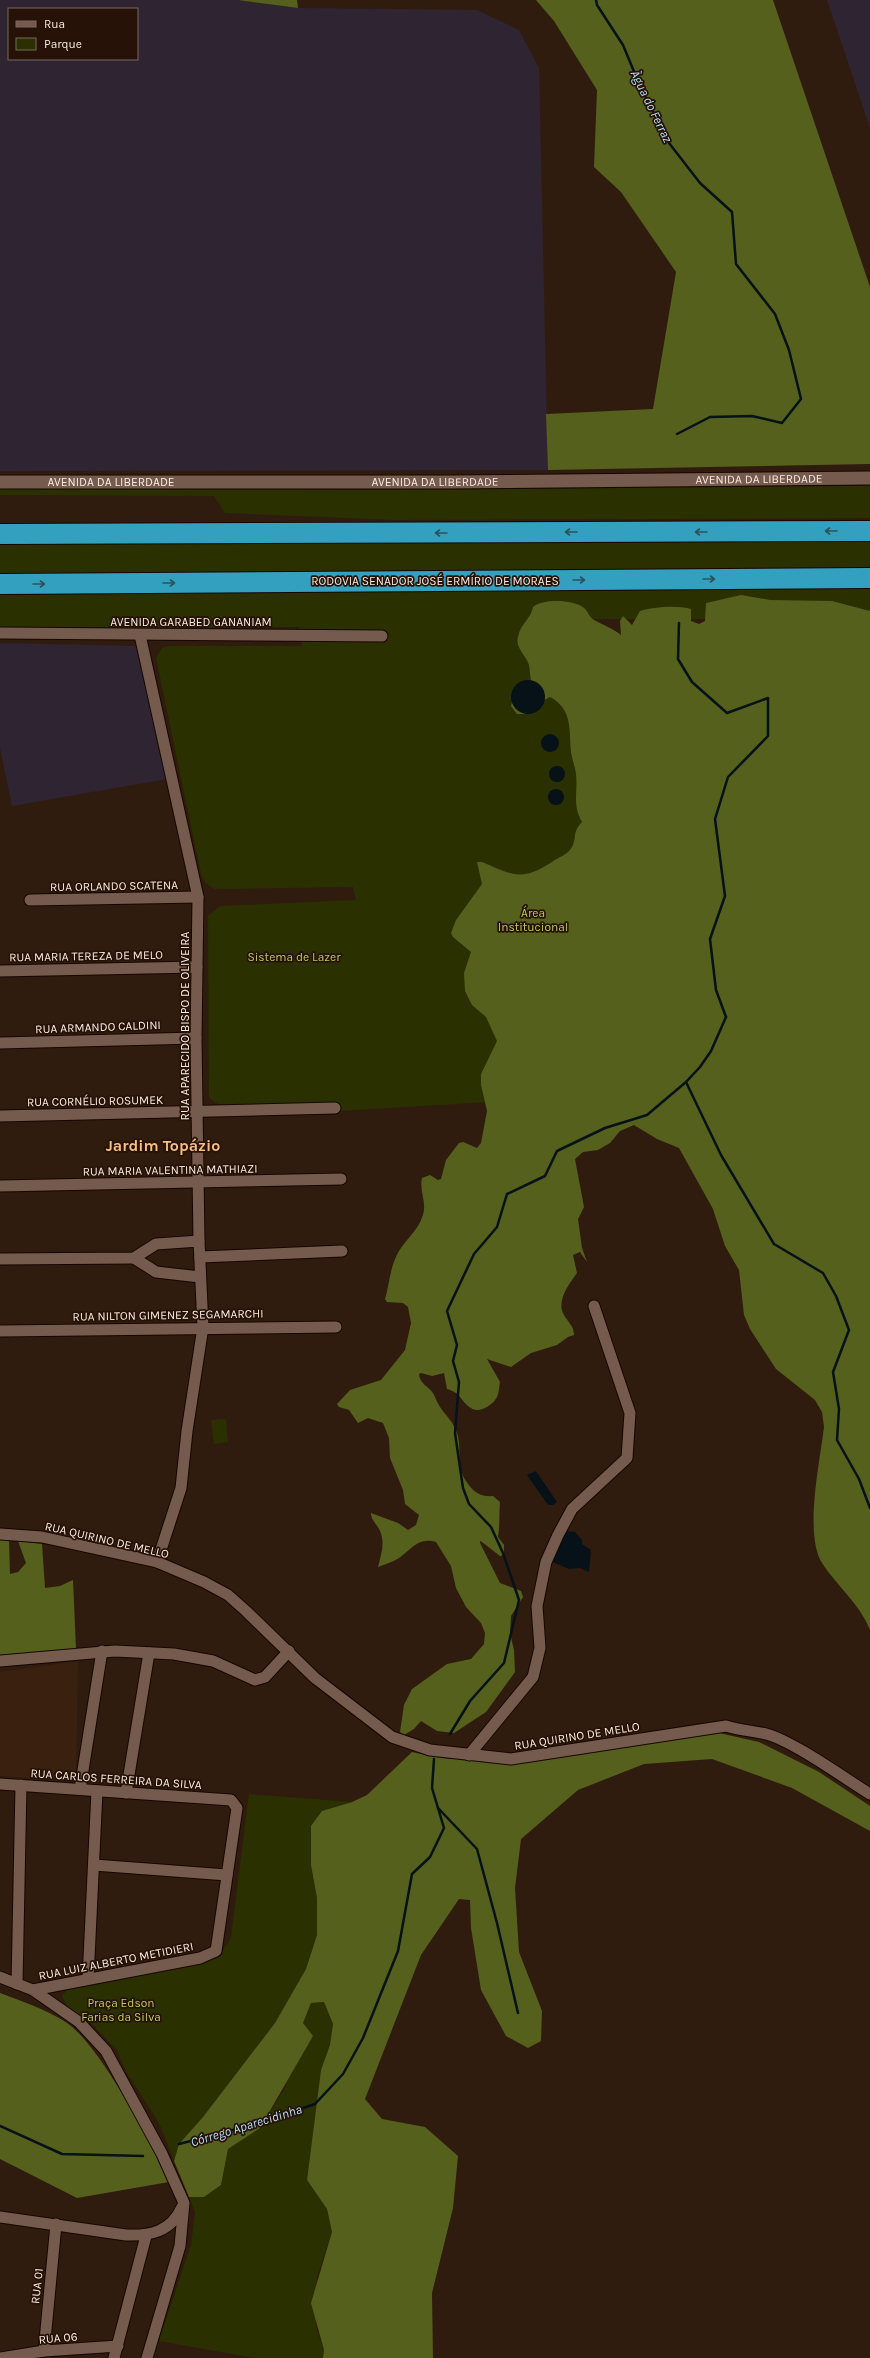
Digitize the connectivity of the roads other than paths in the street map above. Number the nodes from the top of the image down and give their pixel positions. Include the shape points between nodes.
1 (870, 478) edge
2 (0, 482) edge
3 (870, 531) edge
4 (0, 534) edge
5 (870, 578) edge
6 (0, 584) edge
7 (0, 633) edge
8 (140, 635) junction
9 (382, 636) dead end
10 (198, 897) junction
11 (30, 900) dead end
12 (197, 967) junction
13 (0, 971) edge
14 (196, 1038) junction
15 (0, 1043) edge
16 (335, 1108) dead end
17 (198, 1111) junction
18 (0, 1116) edge
19 (340, 1179) dead end
20 (198, 1182) junction
21 (0, 1186) edge
22 (199, 1241) junction
23 (342, 1251) dead end
24 (200, 1257) junction
25 (134, 1258) junction
26 (0, 1259) edge
27 (200, 1277) junction
28 (594, 1306) dead end
29 (203, 1327) junction
30 (336, 1327) dead end
31 (0, 1331) edge
32 (0, 1534) edge
33 (157, 1562) junction
34 (102, 1651) junction
35 (289, 1651) junction
36 (149, 1653) junction
37 (0, 1661) edge
38 (469, 1755) junction
39 (0, 1784) edge
40 (21, 1785) junction
41 (80, 1789) junction
42 (97, 1791) junction
43 (126, 1793) junction
44 (870, 1794) edge
45 (231, 1800) joint
46 (94, 1865) junction
47 (227, 1875) junction
48 (0, 1977) edge
49 (88, 1979) junction
50 (17, 1984) junction
51 (33, 1990) junction
52 (184, 2203) junction
53 (0, 2217) edge
54 (56, 2224) junction
55 (146, 2236) junction
56 (118, 2346) junction
57 (44, 2351) junction
58 (0, 2358) edge
59 (114, 2358) edge
60 (146, 2358) edge

1 - 2 street, AVENIDA DA LIBERDADE via 448,482
3 -> 4 highway
6 -> 5 highway, RODOVIA SENADOR JOSÉ ERMÍRIO DE MORAES
7 - 8 street, AVENIDA GARABED GANANIAM
8 - 9 street, AVENIDA GARABED GANANIAM
8 - 10 street, RUA APARECIDO BISPO DE OLIVEIRA
10 - 11 street, RUA ORLANDO SCATENA
10 - 12 street, RUA APARECIDO BISPO DE OLIVEIRA
12 - 13 street, RUA MARIA TEREZA DE MELO
12 - 14 street, RUA APARECIDO BISPO DE OLIVEIRA
14 - 15 street, RUA ARMANDO CALDINI
14 - 17 street, RUA APARECIDO BISPO DE OLIVEIRA
16 - 17 street, RUA CORNÉLIO ROSUMEK
17 - 18 street, RUA CORNÉLIO ROSUMEK
17 - 20 street, RUA APARECIDO BISPO DE OLIVEIRA
19 - 20 street, RUA MARIA VALENTINA MATHIAZI
20 - 21 street, RUA MARIA VALENTINA MATHIAZI
20 - 22 street, RUA APARECIDO BISPO DE OLIVEIRA
22 - 24 street, RUA APARECIDO BISPO DE OLIVEIRA
22 - 25 street via 156,1244
23 - 24 street
24 - 27 street, RUA APARECIDO BISPO DE OLIVEIRA
25 - 26 street
25 - 27 street via 156,1272
27 - 29 street, RUA APARECIDO BISPO DE OLIVEIRA
28 - 38 street via 630,1414 627,1458 572,1509 558,1535 546,1562 537,1606 540,1648 533,1677
29 - 30 street, RUA NILTON GIMENEZ SEGAMARCHI
29 - 31 street, RUA NILTON GIMENEZ SEGAMARCHI
29 - 33 street, RUA APARECIDO BISPO DE OLIVEIRA via 181,1488
32 - 33 street, RUA QUIRINO DE MELLO via 42,1537
33 - 35 street, RUA QUIRINO DE MELLO via 228,1595
34 - 36 street
34 - 37 street
34 - 41 street
35 - 36 street via 265,1677 254,1680 213,1662 174,1654
35 - 38 street, RUA QUIRINO DE MELLO via 315,1678 392,1737 430,1750
36 - 43 street
38 - 44 street, RUA QUIRINO DE MELLO via 511,1759 726,1726 744,1732 766,1734 790,1744
39 - 40 street, RUA CARLOS FERREIRA DA SILVA
40 - 41 street, RUA CARLOS FERREIRA DA SILVA
40 - 50 street
41 - 42 street, RUA CARLOS FERREIRA DA SILVA
42 - 43 street, RUA CARLOS FERREIRA DA SILVA
42 - 46 street
43 - 45 street, RUA CARLOS FERREIRA DA SILVA
45 - 47 street, RUA LUIZ ALBERTO METIDIERI via 238,1808
46 - 47 street
46 - 49 street
47 - 49 street, RUA LUIZ ALBERTO METIDIERI via 216,1951 200,1958
48 - 50 street
49 - 51 street, RUA LUIZ ALBERTO METIDIERI
50 - 51 street
51 - 52 street via 79,2022 106,2051 162,2154
52 - 55 street via 171,2223
52 - 60 street via 180,2246
53 - 54 street
54 - 55 street
54 - 57 street, RUA 01
55 - 56 street
56 - 57 street, RUA 06
56 - 59 street
57 - 58 street, RUA 06

